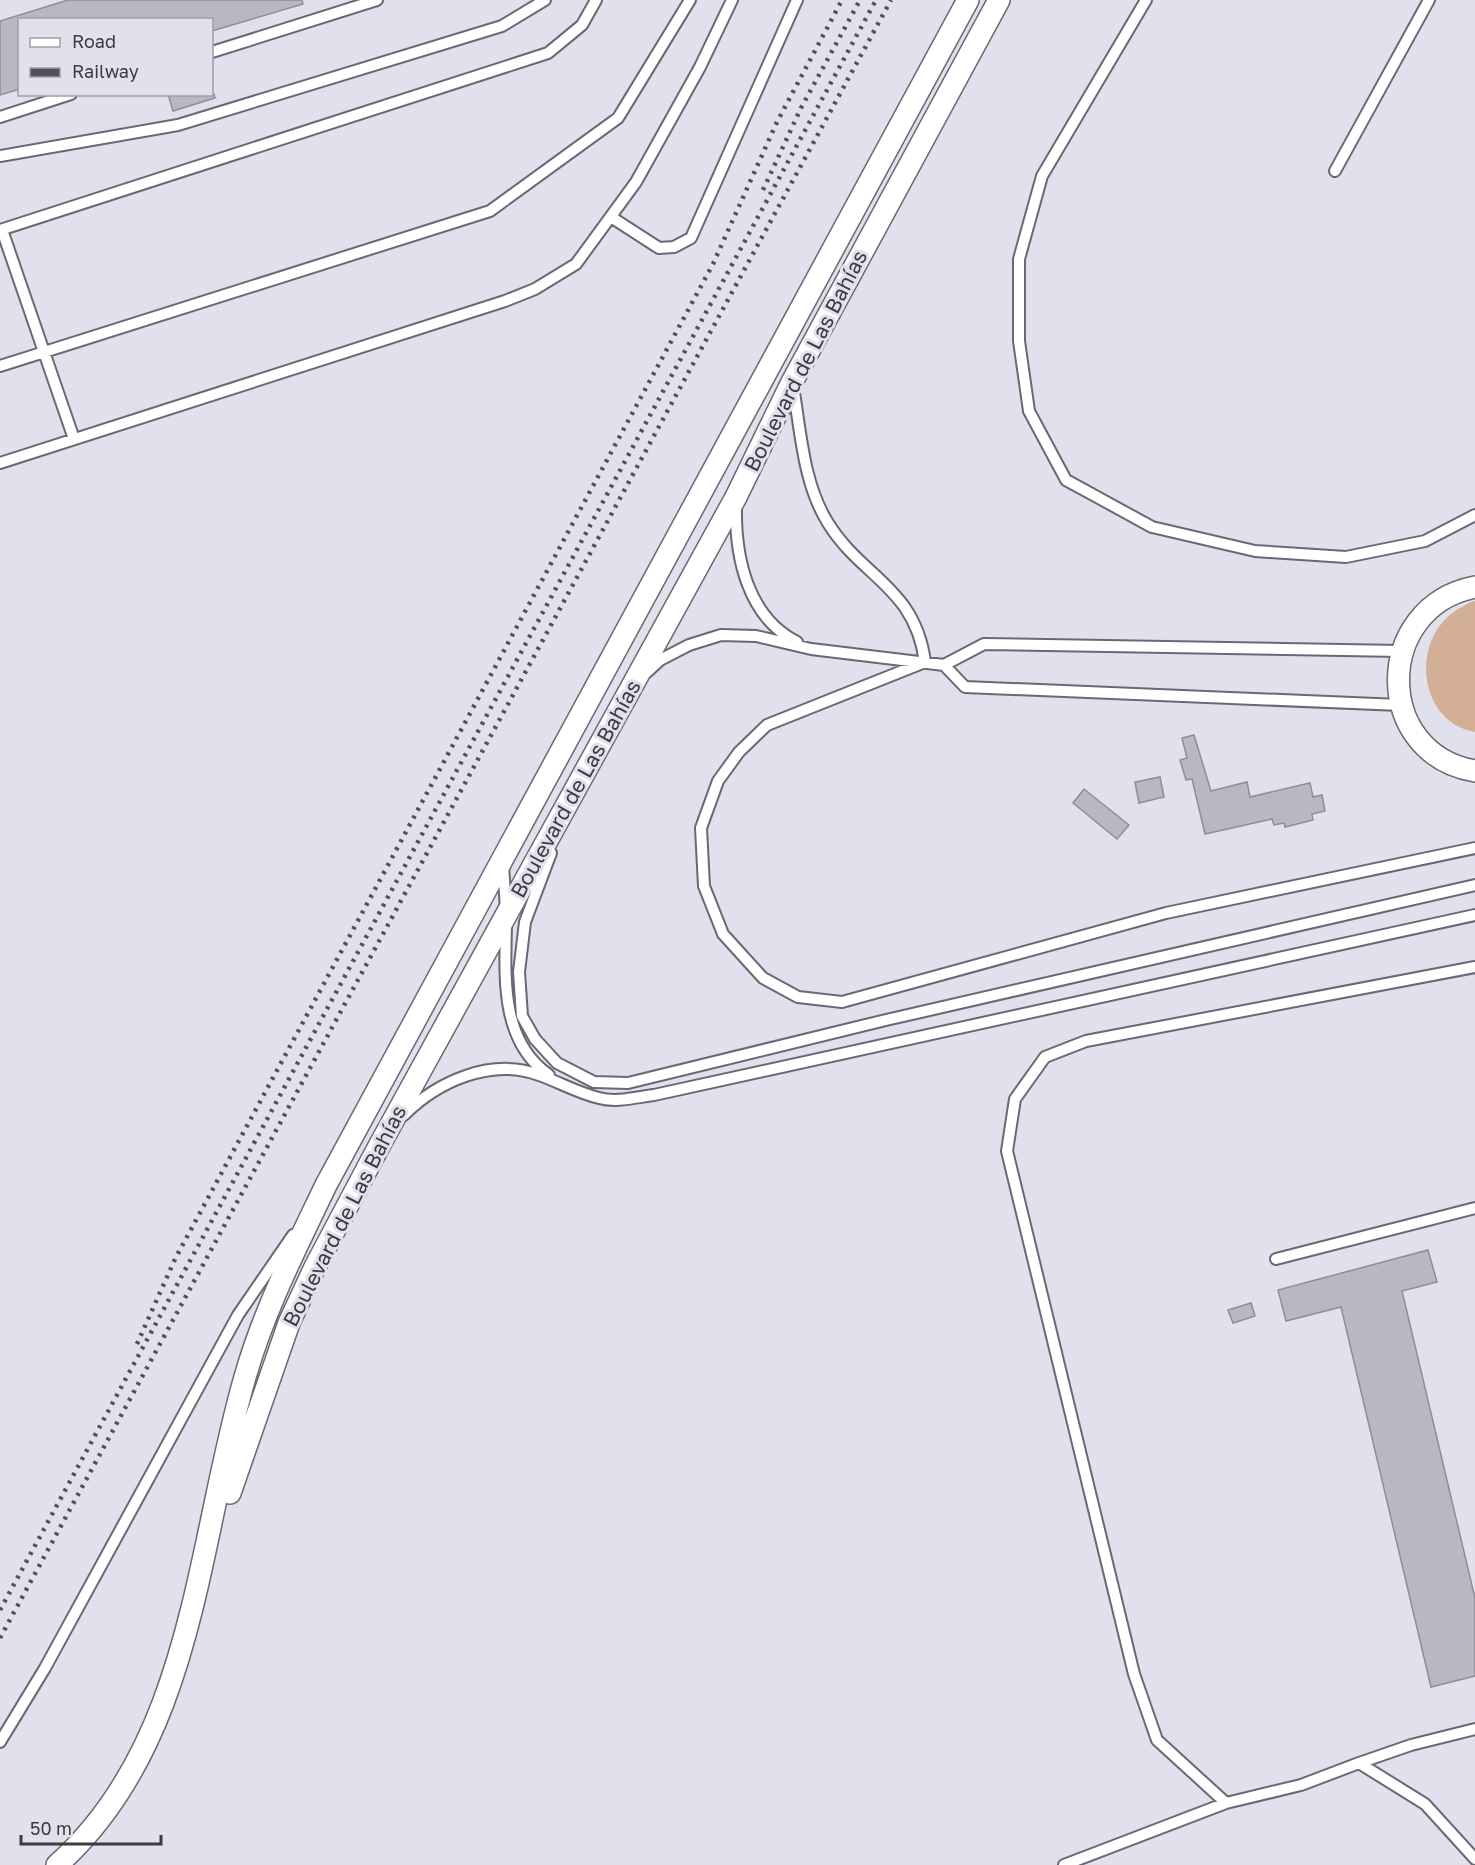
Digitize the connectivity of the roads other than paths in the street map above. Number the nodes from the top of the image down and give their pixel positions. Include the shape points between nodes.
1 (377, 0) edge
2 (545, 0) edge
3 (597, 0) edge
4 (690, 0) edge
5 (732, 0) edge
6 (797, 0) edge
7 (968, 0) edge
8 (999, 0) edge
9 (1146, 0) edge
10 (1429, 0) edge
11 (213, 52) edge
12 (65, 96) edge
13 (0, 117) edge
14 (0, 156) edge
15 (1335, 171) dead end
16 (611, 217) junction
17 (1, 230) edge
18 (45, 352) junction
19 (0, 366) edge
20 (792, 382) junction
21 (74, 439) junction
22 (0, 463) edge
23 (736, 497) junction
24 (1475, 515) edge
25 (1475, 587) edge
26 (811, 648) junction
27 (1401, 651) junction
28 (925, 662) junction
29 (944, 665) junction
30 (632, 687) junction
31 (1400, 705) junction
32 (602, 741) junction
33 (1475, 771) edge
34 (1475, 848) edge
35 (503, 861) junction
36 (1475, 885) edge
37 (1475, 915) edge
38 (506, 918) junction
39 (1475, 967) edge
40 (594, 1082) junction
41 (568, 1088) junction
42 (654, 1095) junction
43 (378, 1148) junction
44 (326, 1185) junction
45 (1475, 1208) edge
46 (1276, 1259) dead end
47 (195, 1595) junction
48 (1475, 1729) edge
49 (0, 1742) edge
50 (1359, 1763) junction
51 (1226, 1803) junction
52 (1475, 1859) edge
53 (57, 1865) edge
54 (1064, 1865) edge

1 - 11 lane
2 - 14 lane via 502,26 178,125
3 - 17 lane via 582,25 548,53
4 - 18 lane via 618,118 490,211
5 - 16 lane via 636,182
6 - 16 lane via 691,238 674,247 659,248
7 - 35 street, Boulevard de Las Bahías
8 - 20 street, Boulevard de Las Bahías
9 - 24 lane via 1042,177 1019,259 1019,341 1029,411 1066,480 1152,527 1255,550 1346,557 1425,541
10 - 15 lane
12 - 13 lane
16 - 21 lane via 576,264 535,289
17 - 18 lane
18 - 19 lane
18 - 21 lane
20 - 23 street, Boulevard de Las Bahías
20 - 28 lane via 810,484 828,523 895,592 914,620
21 - 22 lane
23 - 26 lane via 735,538 752,595 767,621 787,637
23 - 30 street, Boulevard de Las Bahías
25 - 27 street via 1459,590 1433,604 1413,625
26 - 28 lane
26 - 30 lane via 756,636 721,635 660,660
27 - 29 lane via 984,644
27 - 31 street
28 - 29 lane
28 - 34 lane via 767,725 739,752 718,781 701,828 704,886 723,934 763,978 798,997 842,1002 1166,913
29 - 31 lane via 965,687
30 - 32 street, Boulevard de Las Bahías
31 - 33 street via 1413,732 1434,754
32 - 38 street, Boulevard de Las Bahías
32 - 40 lane via 538,881 525,922 519,972 522,1016 535,1040 557,1063
35 - 38 lane
35 - 44 street, Boulevard de Las Bahías
36 - 40 lane via 886,1020 662,1076 628,1083
37 - 42 lane
38 - 41 lane via 506,975 512,1022 522,1046
38 - 43 street, Boulevard de Las Bahías
39 - 51 lane via 1086,1041 1045,1057 1015,1099 1007,1151 1134,1674 1157,1740
40 - 42 lane
41 - 42 lane via 600,1099
41 - 43 lane via 521,1071 497,1070 457,1078 421,1098
43 - 47 street, Boulevard de Las Bahías via 289,1323
44 - 47 street, Boulevard de Las Bahías via 266,1315 245,1378
44 - 49 lane via 238,1315 45,1668
45 - 46 lane
47 - 53 street, Boulevard de Las Bahías via 177,1660 141,1756 112,1803 78,1846
48 - 50 lane
50 - 51 lane via 1301,1785
50 - 52 lane via 1425,1804
51 - 54 lane

